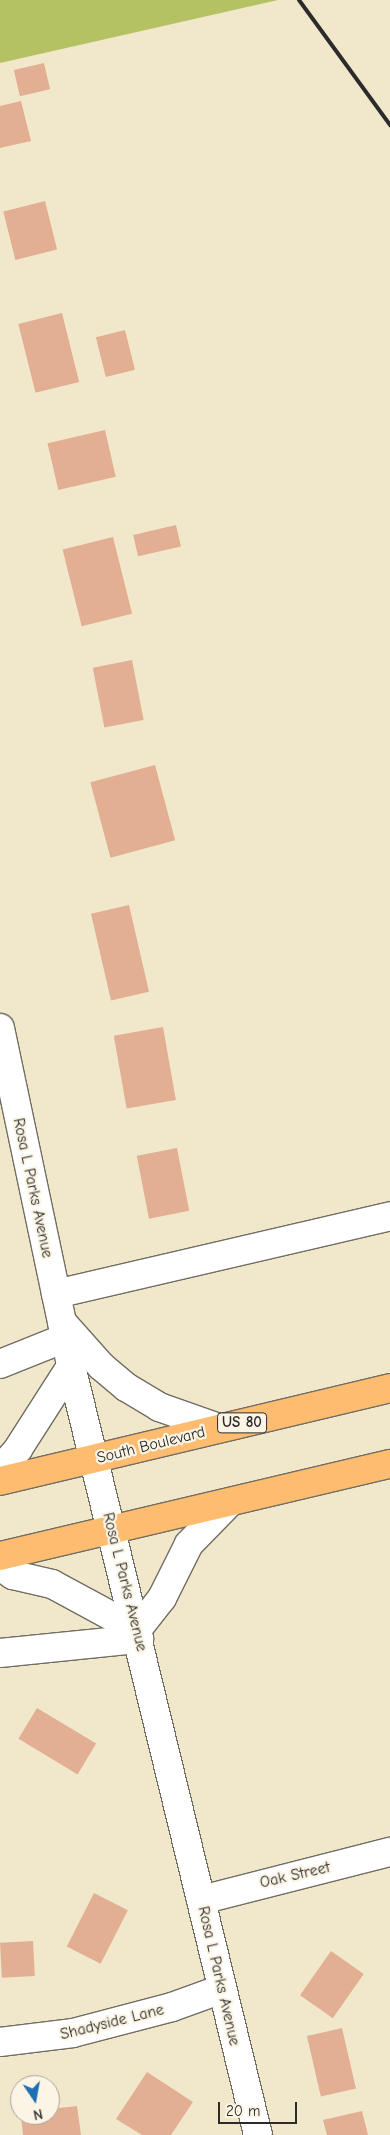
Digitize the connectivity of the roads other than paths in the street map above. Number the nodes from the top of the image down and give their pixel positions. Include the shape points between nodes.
1 (0, 1028) edge
2 (3, 1062) edge
3 (390, 1216) edge
4 (56, 1294) junction
5 (64, 1330) junction
6 (0, 1364) edge
7 (71, 1366) junction
8 (390, 1388) edge
9 (219, 1428) junction
10 (94, 1459) junction
11 (390, 1464) edge
12 (0, 1470) edge
13 (0, 1481) edge
14 (229, 1504) junction
15 (112, 1531) junction
16 (0, 1556) edge
17 (0, 1566) edge
18 (138, 1634) junction
19 (0, 1652) edge
20 (390, 1852) edge
21 (201, 1900) junction
22 (222, 1989) junction
23 (0, 2042) edge
24 (258, 2135) edge

1 - 2 street, Rosa L Parks Avenue
2 - 4 street, Rosa L Parks Avenue
3 - 4 street
4 - 5 street, Rosa L Parks Avenue
5 - 6 street
5 - 7 street, Rosa L Parks Avenue
5 - 9 street via 126,1387 159,1407
7 - 10 street, Rosa L Parks Avenue
7 - 12 street via 18,1449
8 - 9 highway, South Boulevard / US 80
9 - 10 highway, South Boulevard / US 80
10 - 13 highway, South Boulevard / US 80
10 - 15 street, Rosa L Parks Avenue
11 - 14 highway
14 - 15 highway
14 - 18 street via 189,1544 162,1598
15 - 16 highway
15 - 18 street, Rosa L Parks Avenue
17 - 18 street via 13,1575 52,1584
18 - 19 street
18 - 21 street, Rosa L Parks Avenue
20 - 21 street, Oak Street
21 - 22 street, Rosa L Parks Avenue
22 - 23 street, Shadyside Lane via 172,2007 73,2033
22 - 24 street, Rosa L Parks Avenue

